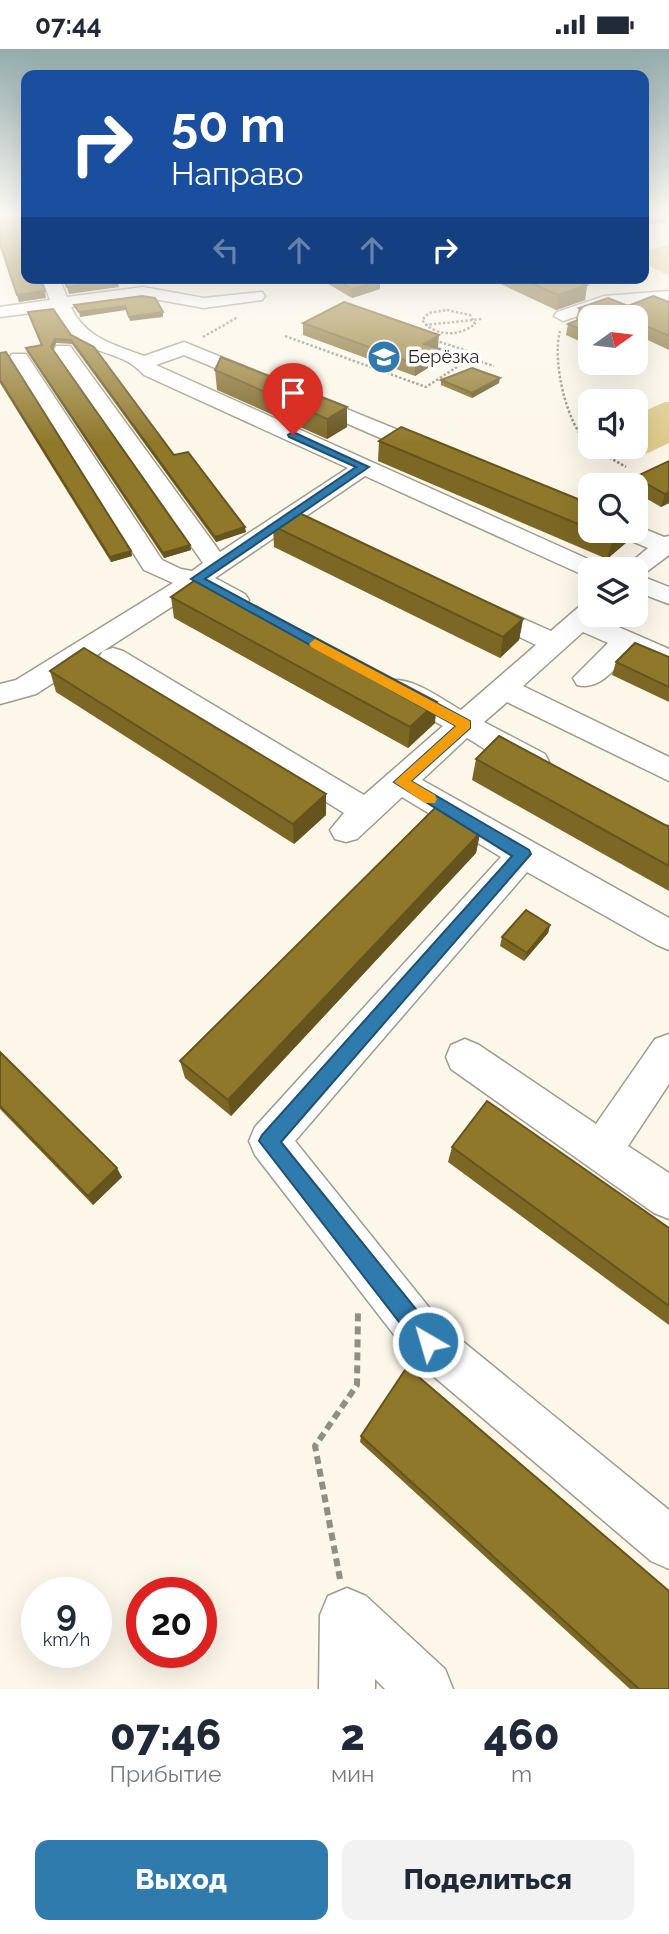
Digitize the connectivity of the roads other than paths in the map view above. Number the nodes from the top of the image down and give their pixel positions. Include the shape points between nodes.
1 (55, 290) edge
2 (257, 296) dead end
3 (668, 296) edge
4 (61, 303) junction
5 (0, 312) edge
6 (564, 316) edge
7 (64, 350) dead end
8 (19, 358) dead end
9 (144, 363) junction
10 (452, 460) edge
11 (364, 467) junction
12 (289, 517) junction
13 (314, 529) edge
14 (648, 538) edge
15 (667, 545) edge
16 (648, 560) edge
17 (578, 564) edge
18 (207, 572) junction
19 (648, 587) edge
20 (453, 595) edge
21 (669, 596) edge
22 (258, 612) edge
23 (578, 621) edge
24 (604, 627) edge
25 (626, 641) junction
26 (554, 643) junction
27 (113, 657) dead end
28 (669, 660) edge
29 (368, 672) edge
30 (587, 678) dead end
31 (505, 689) junction
32 (0, 694) edge
33 (466, 725) junction
34 (669, 771) edge
35 (561, 776) edge
36 (401, 782) junction
37 (523, 854) junction
38 (669, 935) edge
39 (669, 1051) edge
40 (465, 1057) dead end
41 (601, 1151) junction
42 (669, 1198) edge
43 (669, 1543) edge
44 (347, 1689) edge
45 (425, 1689) edge

1 - 4 street
2 - 4 street via 204,303 143,292
3 - 6 street via 604,301
4 - 5 street
4 - 9 street via 66,317 85,339
7 - 18 street
8 - 18 street via 153,565 175,576
9 - 10 street via 184,348
9 - 11 street via 151,371
11 - 12 street
11 - 17 street
12 - 13 street
12 - 18 street
14 - 15 street
15 - 16 street
18 - 22 street
18 - 32 street via 26,687
19 - 21 street
20 - 26 street
23 - 26 street
24 - 25 street
25 - 28 street
25 - 30 street
26 - 31 street
27 - 36 street via 357,821
29 - 33 street
31 - 33 street
31 - 34 street
33 - 35 street
33 - 36 street
36 - 37 street
37 - 38 street
37 - 43 street via 269,1141 428,1342
39 - 41 street
40 - 41 street
41 - 42 street
44 - 45 street via 346,1615

